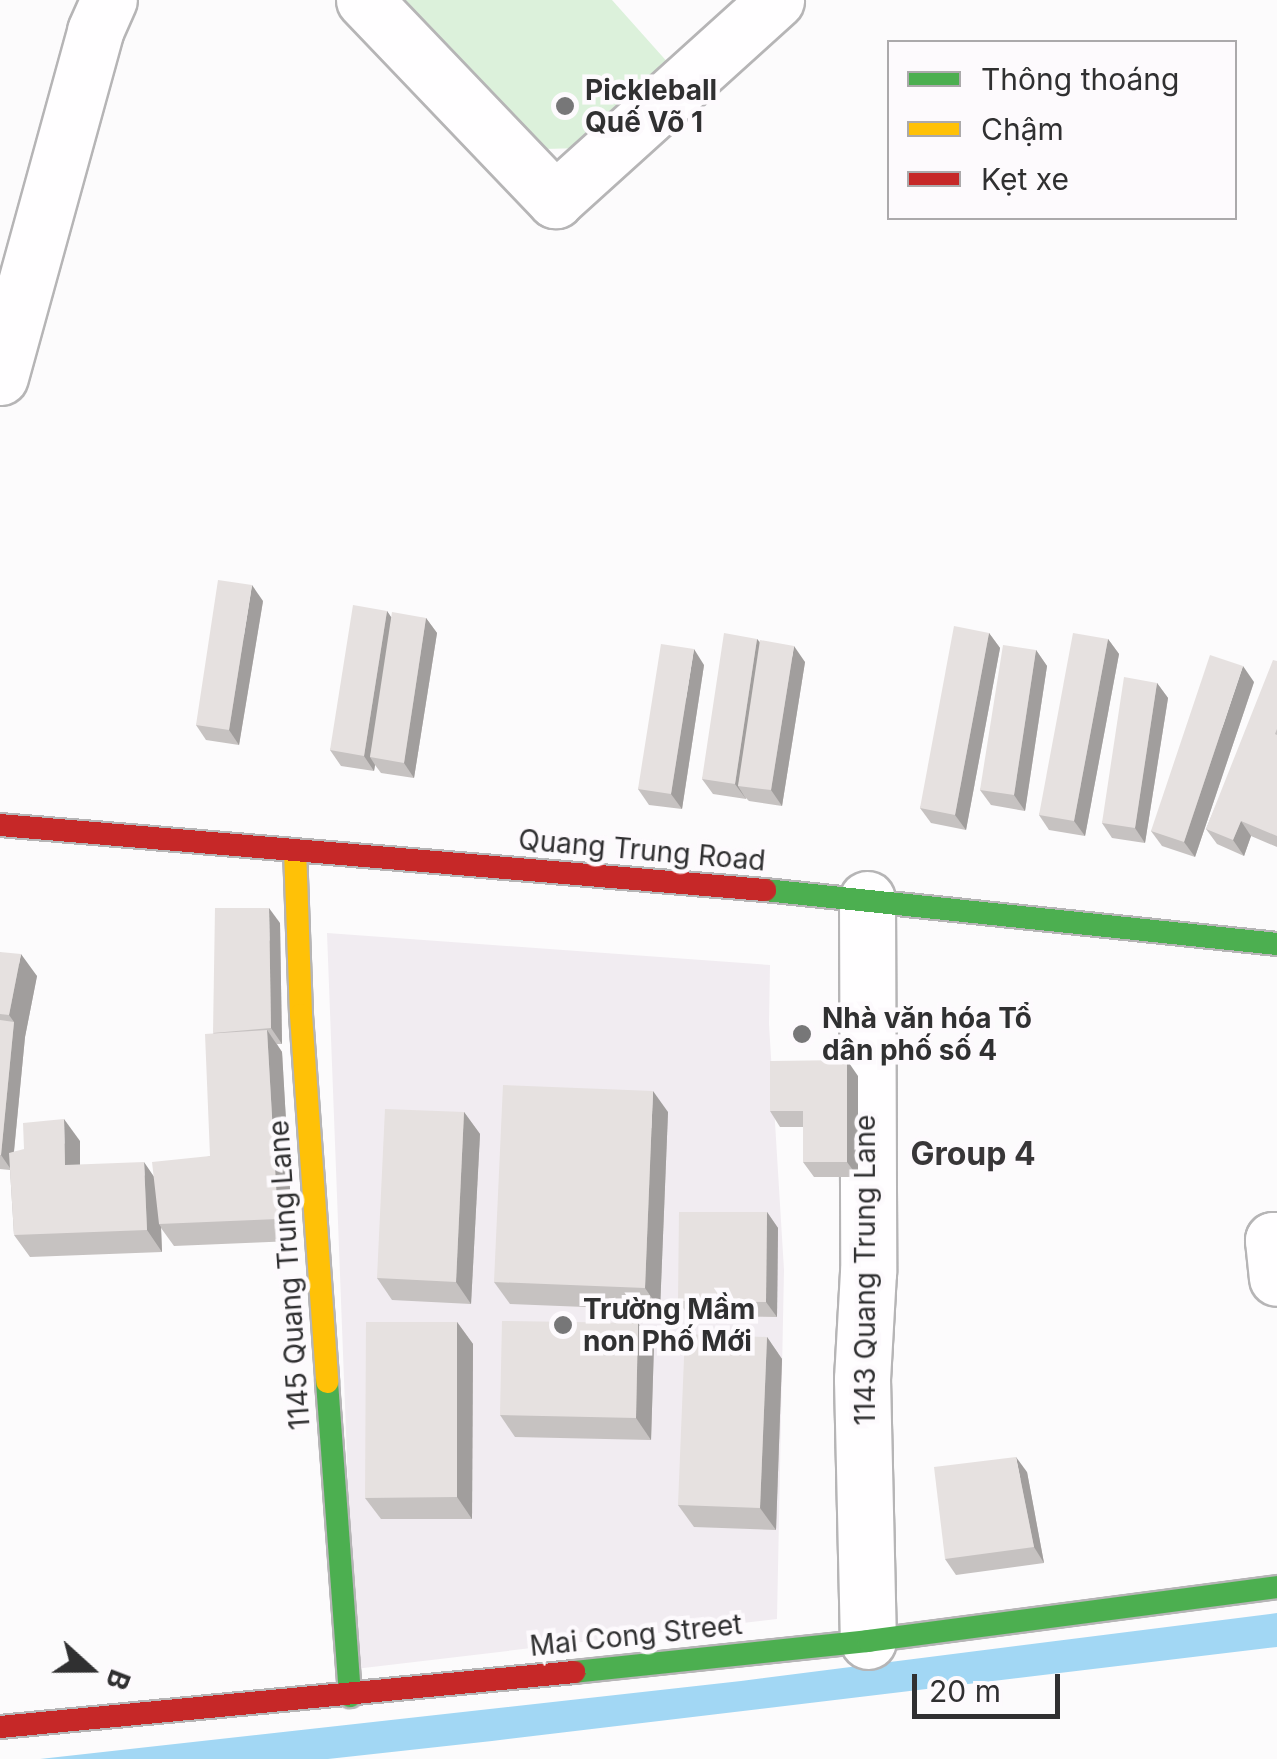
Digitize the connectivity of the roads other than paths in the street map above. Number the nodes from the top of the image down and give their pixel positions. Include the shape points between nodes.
1 (109, 0) edge
2 (364, 0) edge
3 (776, 0) edge
4 (0, 377) edge
5 (0, 825) edge
6 (295, 850) junction
7 (867, 899) junction
8 (1277, 944) edge
9 (1277, 1240) edge
10 (1277, 1278) edge
11 (1277, 1588) edge
12 (868, 1641) junction
13 (350, 1696) junction
14 (0, 1727) edge

1 - 4 street via 94,31
2 - 3 street via 555,200
5 - 6 street, Quang Trung Road
6 - 7 street, Quang Trung Road
6 - 13 street, 1145 Quang Trung Lane
7 - 8 street, Quang Trung Road
7 - 12 street, 1143 Quang Trung Lane via 862,1380
9 - 10 street
11 - 12 street, Mai Cong Street
12 - 13 street, Mai Cong Street
13 - 14 street, Mai Cong Street

